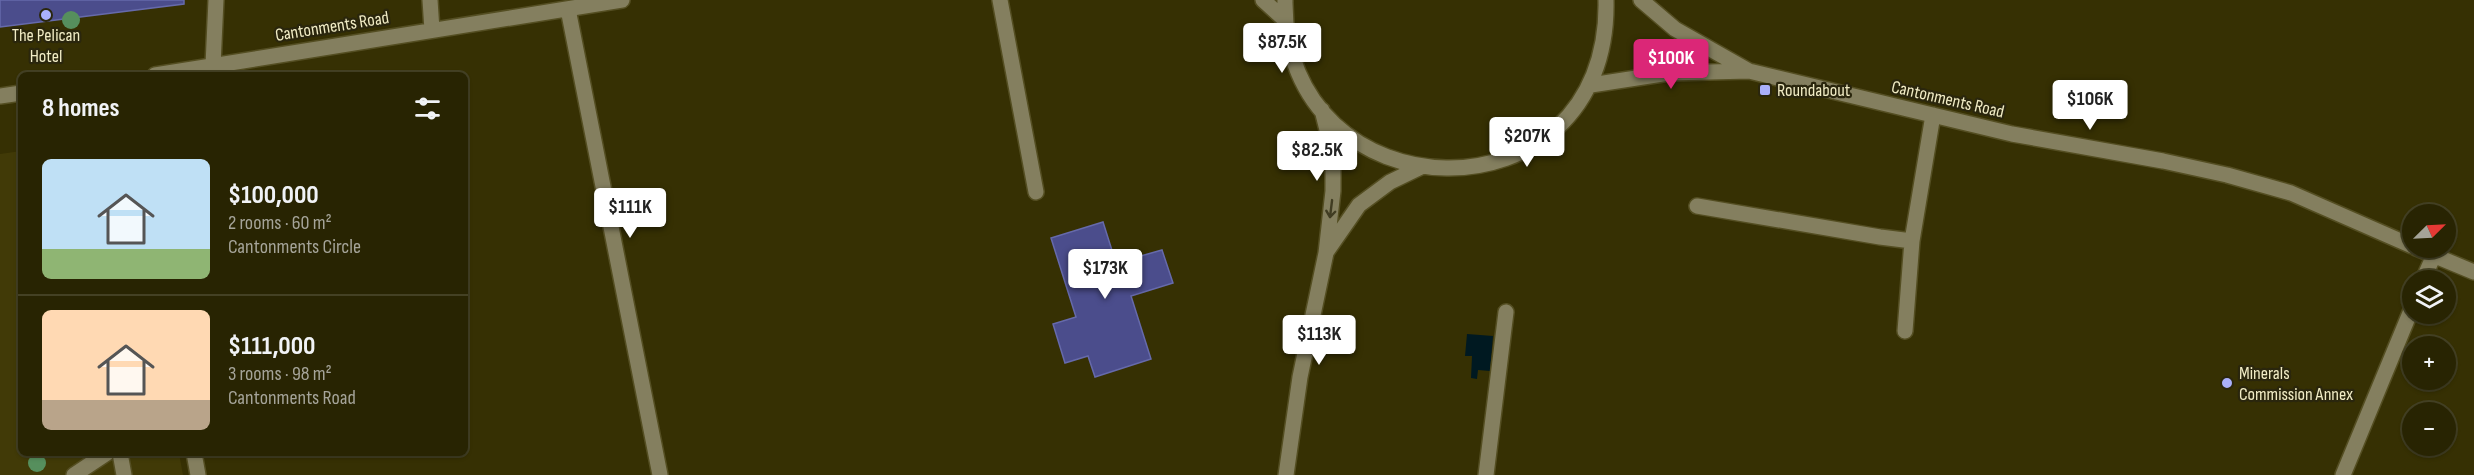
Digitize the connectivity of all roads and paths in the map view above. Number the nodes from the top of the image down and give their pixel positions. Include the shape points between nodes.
1 (216, 0) edge
2 (430, 0) edge
3 (622, 0) edge
4 (1000, 0) edge
5 (1263, 0) edge
6 (1285, 0) edge
7 (1606, 0) edge
8 (1641, 0) edge
9 (568, 9) junction
10 (1285, 20) junction
11 (432, 30) junction
12 (213, 65) junction
13 (1749, 71) junction
14 (172, 72) edge
15 (1591, 85) junction
16 (18, 93) edge
17 (0, 96) edge
18 (1323, 110) junction
19 (1933, 115) junction
20 (1421, 167) junction
21 (1036, 192) dead end
22 (1697, 206) dead end
23 (1912, 241) junction
24 (2402, 242) edge
25 (1326, 253) junction
26 (2441, 258) edge
27 (2474, 272) edge
28 (1506, 312) dead end
29 (2405, 324) edge
30 (1905, 331) dead end
31 (102, 456) edge
32 (121, 456) edge
33 (195, 456) edge
34 (74, 475) edge
35 (124, 475) edge
36 (198, 475) edge
37 (660, 475) edge
38 (1286, 475) edge
39 (1486, 475) edge
40 (2343, 475) edge

1 - 12 street
2 - 11 street
3 - 9 street, Cantonments Road
4 - 21 street
5 - 10 street
6 - 10 street
7 - 15 street via 1606,28
8 - 13 street via 1675,29
9 - 11 street, Cantonments Road
9 - 37 street
10 - 18 street via 1295,63
11 - 12 street, Cantonments Road
12 - 14 street, Cantonments Road
13 - 15 street via 1669,73
13 - 19 street, Cantonments Road
15 - 20 street via 1571,113 1547,136 1519,154 1487,165 1455,169
16 - 17 street
18 - 20 street via 1367,148
18 -> 25 street via 1333,154 1334,191
19 - 23 street
19 - 24 street, Cantonments Road via 2012,134 2163,161 2291,193
20 - 25 street via 1390,182 1359,205
22 - 23 street
23 - 30 street
25 - 38 street via 1299,377
26 - 27 street
28 - 39 street
29 - 40 street
31 - 34 street
32 - 35 street
33 - 36 street

